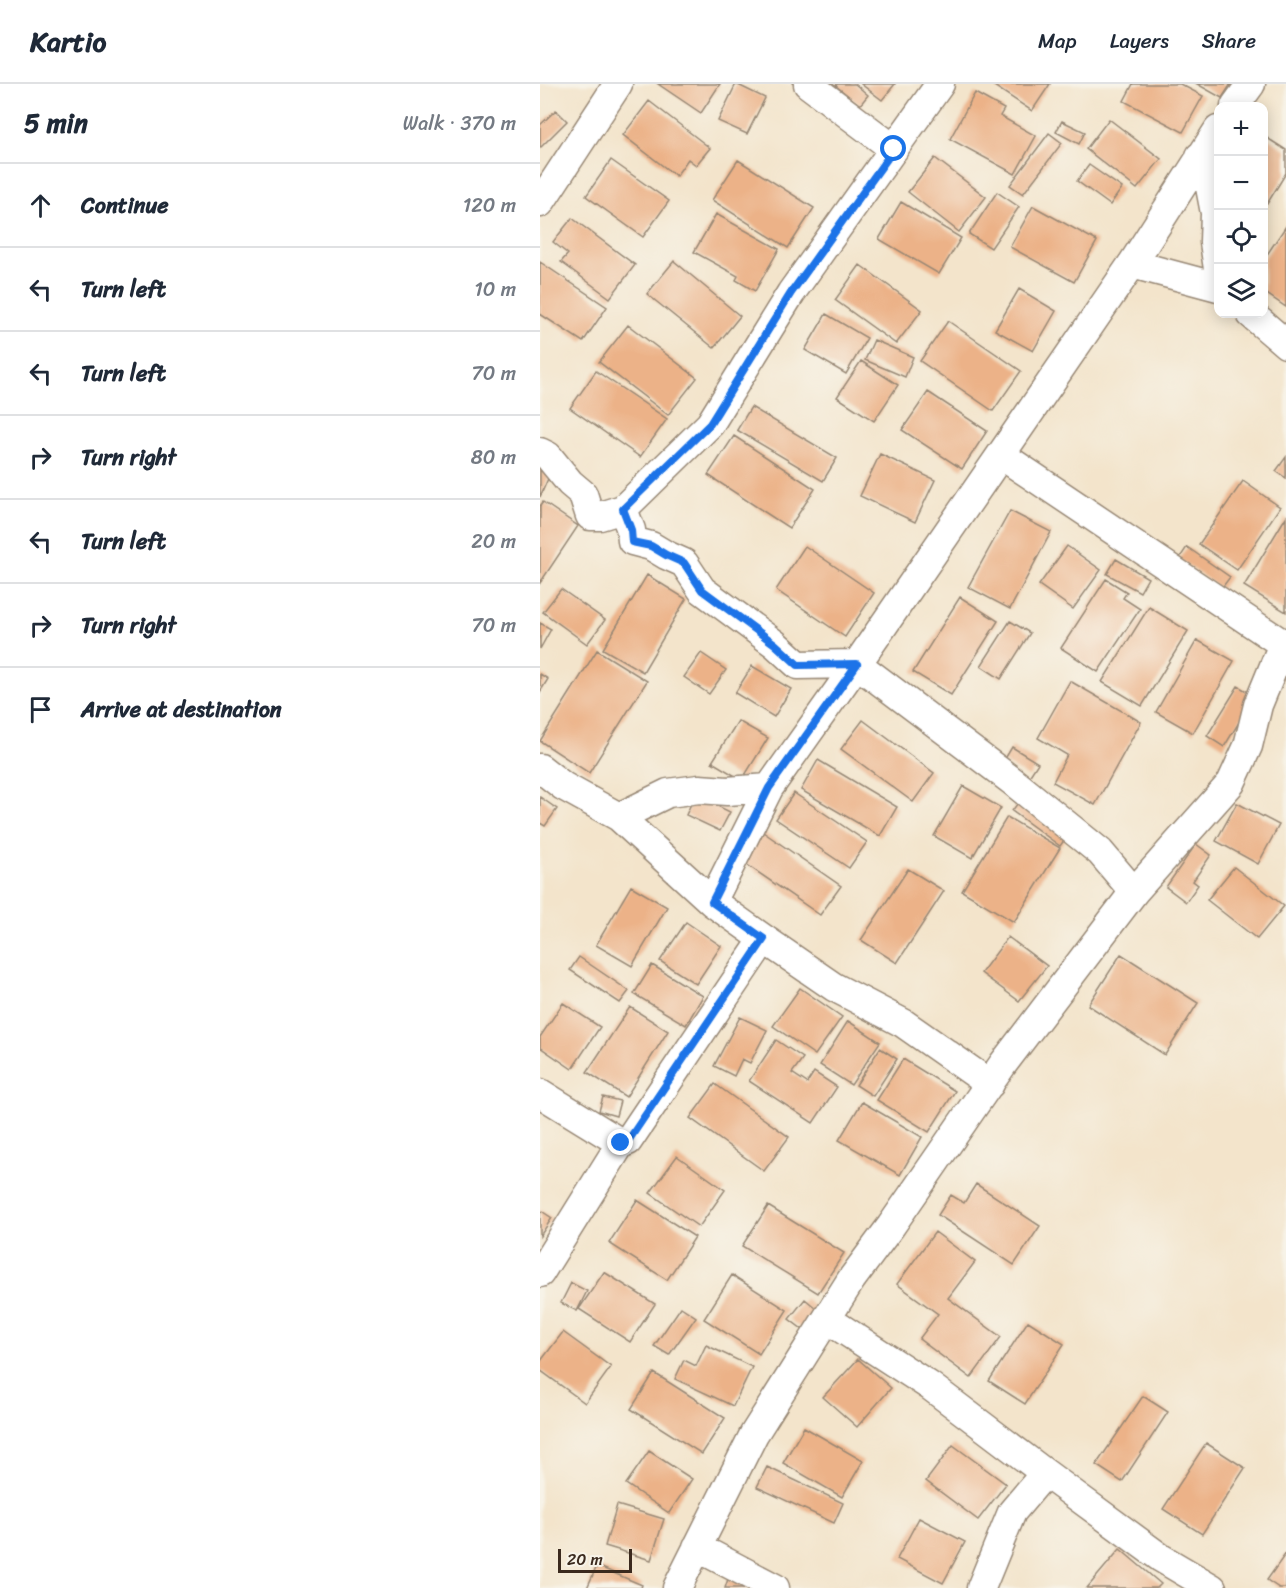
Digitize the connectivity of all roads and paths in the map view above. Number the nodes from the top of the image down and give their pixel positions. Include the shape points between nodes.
1 (618, 84) edge
2 (808, 84) edge
3 (940, 84) edge
4 (1251, 84) edge
5 (1238, 102) edge
6 (1214, 136) edge
7 (894, 149) junction
8 (1200, 156) junction
9 (540, 203) edge
10 (1132, 264) junction
11 (1217, 264) edge
12 (1214, 286) edge
13 (1256, 318) edge
14 (1286, 344) edge
15 (540, 452) edge
16 (1002, 455) junction
17 (623, 509) junction
18 (1285, 643) edge
19 (857, 664) junction
20 (540, 768) edge
21 (769, 788) junction
22 (619, 817) junction
23 (1134, 892) junction
24 (712, 902) junction
25 (764, 939) junction
26 (990, 1084) junction
27 (540, 1093) edge
28 (621, 1143) junction
29 (540, 1273) edge
30 (827, 1319) junction
31 (1045, 1473) junction
32 (697, 1547) junction
33 (677, 1588) edge
34 (776, 1588) edge
35 (981, 1588) edge
36 (1212, 1588) edge

1 - 9 street
2 - 7 street
3 - 7 street
4 - 5 street
6 - 8 street
7 - 17 street via 791,293 710,424
8 - 10 street
8 - 11 street via 1215,213
10 - 12 street
10 - 16 street
13 - 14 street
15 - 17 street via 583,494 590,516
16 - 18 street
16 - 19 street
17 - 19 street via 632,542 651,546 684,563 702,590 798,665
18 - 23 street via 1231,783
19 - 21 street
19 - 23 street via 1100,852
20 - 22 street via 563,786
21 - 22 street via 668,793
21 - 24 street
22 - 24 street
23 - 26 street
24 - 25 street
25 - 26 street via 834,987 903,1023
25 - 28 street via 628,1141
26 - 30 street
27 - 28 street
28 - 29 street
30 - 31 street via 930,1386
30 - 32 street via 754,1434
31 - 35 street via 1012,1512
31 - 36 street via 1161,1558
32 - 33 street
32 - 34 street

